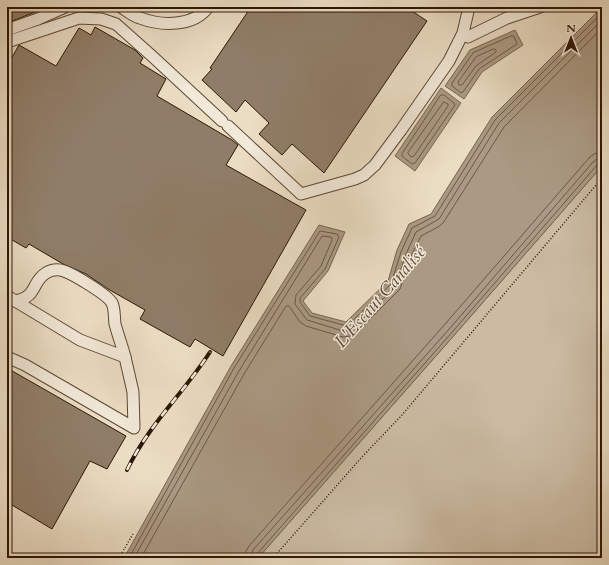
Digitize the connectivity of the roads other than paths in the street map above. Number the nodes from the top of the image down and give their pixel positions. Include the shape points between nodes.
1 (65, 7) edge
2 (121, 7) edge
3 (208, 7) edge
4 (469, 7) edge
5 (540, 7) edge
6 (134, 15) junction
7 (122, 29) junction
8 (7, 30) edge
9 (468, 37) dead end
10 (7, 42) edge
11 (11, 298) edge
12 (7, 357) edge
13 (125, 357) junction

1 - 8 street
2 - 6 street
3 - 6 street via 195,17 173,23 152,21
4 - 7 street via 463,33 449,61 375,165 355,179 302,194
5 - 9 street via 512,16
6 - 7 street
7 - 10 street via 109,21 84,17
11 - 13 street via 80,340
11 - 13 street via 23,299 30,295 45,274 55,270 67,272 112,302 115,324
12 - 13 street via 134,428 133,392

